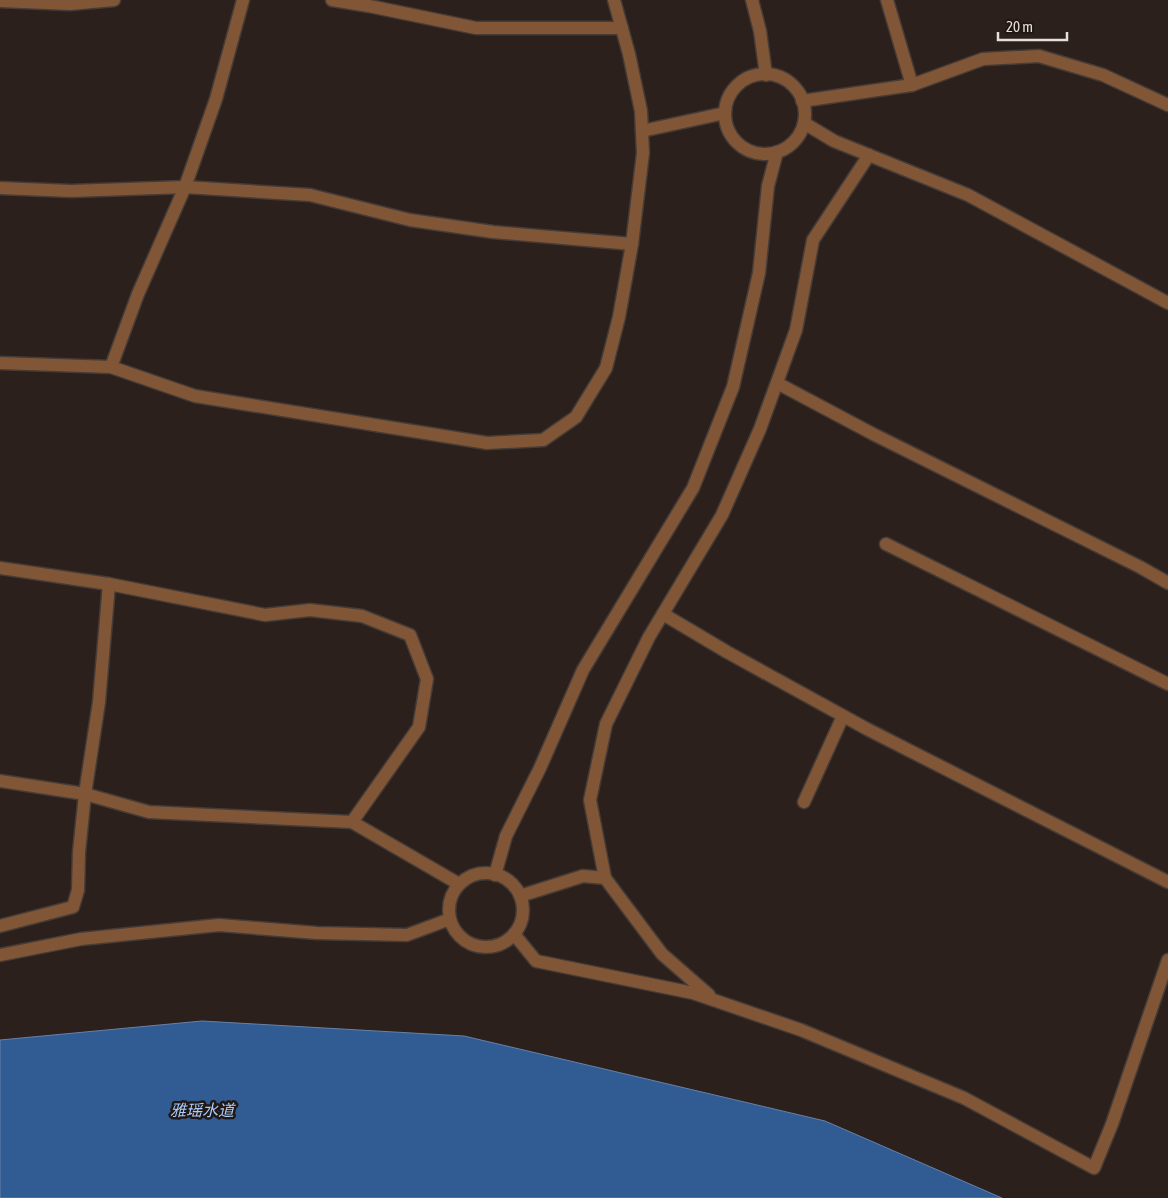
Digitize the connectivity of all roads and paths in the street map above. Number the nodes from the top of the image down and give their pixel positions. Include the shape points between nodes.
1 (114, 0) edge
2 (243, 0) edge
3 (332, 0) edge
4 (614, 0) edge
5 (752, 0) edge
6 (887, 0) edge
7 (0, 1) edge
8 (622, 28) junction
9 (766, 75) junction
10 (912, 85) junction
11 (802, 101) junction
12 (1168, 105) edge
13 (724, 113) junction
14 (804, 123) junction
15 (642, 131) junction
16 (777, 152) junction
17 (869, 154) junction
18 (185, 187) junction
19 (0, 188) edge
20 (632, 244) junction
21 (1168, 303) edge
22 (0, 363) edge
23 (111, 367) junction
24 (777, 383) junction
25 (886, 544) dead end
26 (0, 568) edge
27 (1168, 583) edge
28 (109, 584) junction
29 (663, 614) junction
30 (1168, 684) edge
31 (843, 716) junction
32 (0, 781) edge
33 (85, 794) junction
34 (804, 802) dead end
35 (352, 822) junction
36 (495, 874) junction
37 (605, 878) junction
38 (1168, 882) edge
39 (459, 884) junction
40 (520, 896) junction
41 (450, 919) junction
42 (0, 926) edge
43 (514, 934) junction
44 (0, 955) edge
45 (1168, 960) edge
46 (715, 1000) junction

1 - 7 street via 70,4
2 - 18 street via 216,99
3 - 8 street via 476,28
4 - 8 street
5 - 9 street
6 - 10 street
8 - 15 street via 641,111
9 - 11 street via 779,77 791,85
9 - 13 street via 746,79 735,88
10 - 11 street
10 - 12 street via 983,59 1039,56 1102,75
11 - 14 street
13 - 15 street
13 - 16 street via 726,127 738,144 750,152
14 - 16 street via 790,146
14 - 17 street
15 - 20 street via 643,153
16 - 36 street via 768,186 759,273 733,388 693,488 582,670 540,768 506,836
17 - 21 street via 968,195
17 - 24 street via 813,240 796,330
18 - 19 street via 71,191
18 - 20 street via 310,195 410,220 493,232
18 - 23 street via 138,294
20 - 23 street via 606,368 576,417 543,440 487,443 195,396
22 - 23 street
24 - 27 street
24 - 29 street via 760,430 722,514
25 - 30 street
26 - 28 street
28 - 33 street
28 - 35 street via 265,615 310,610 362,616 410,635 427,679 418,727
29 - 31 street
29 - 37 street via 606,724 590,800
31 - 34 street
31 - 38 street
32 - 33 street
33 - 35 street via 149,812
33 - 42 street via 78,890 73,907
35 - 39 street
36 - 39 street via 470,876
36 - 40 street via 513,885
37 - 40 street via 583,876
37 - 46 street via 662,954
39 - 41 street via 452,895
40 - 43 street via 522,921
41 - 43 street via 464,940 475,946 501,944
41 - 44 street via 407,935 317,933 218,925 81,939
43 - 46 street via 536,961 693,992
45 - 46 street via 1094,1168 964,1098 801,1030

